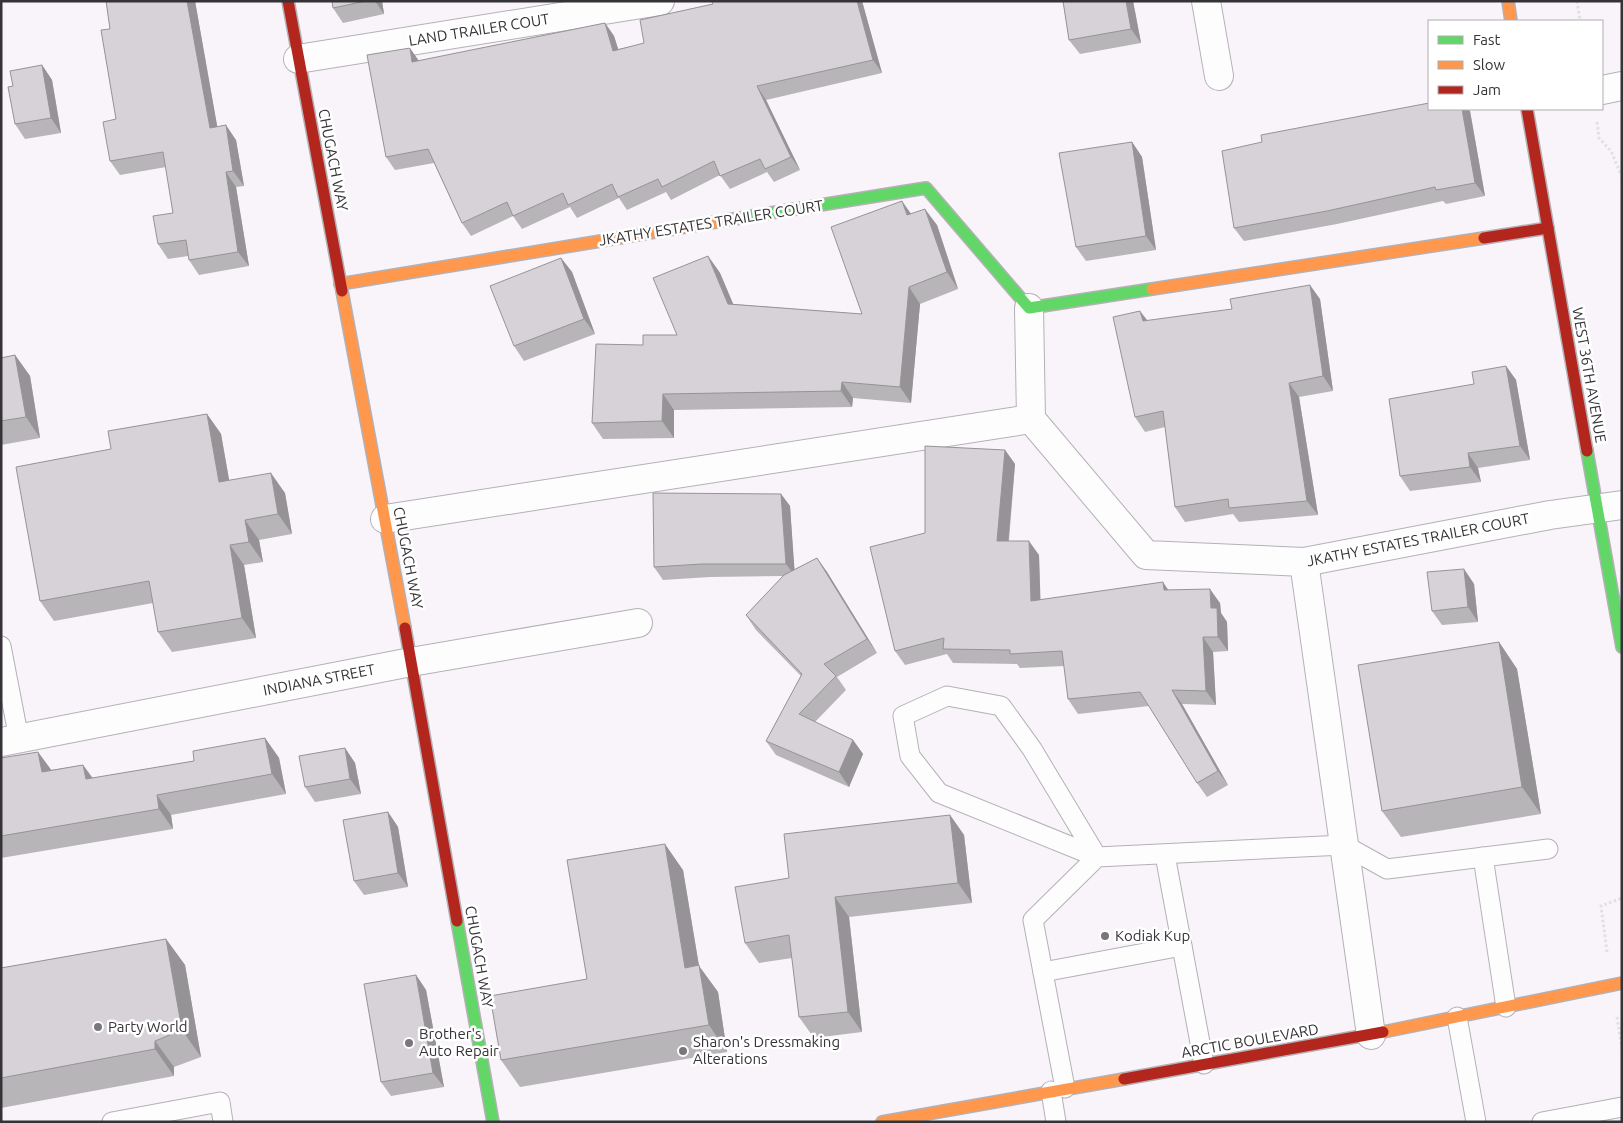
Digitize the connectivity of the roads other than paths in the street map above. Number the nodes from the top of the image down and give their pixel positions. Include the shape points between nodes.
1 (288, 1) edge
2 (660, 1) edge
3 (1206, 1) edge
4 (1508, 1) edge
5 (1511, 20) edge
6 (298, 59) junction
7 (1219, 76) dead end
8 (1622, 86) edge
9 (1603, 90) edge
10 (1527, 110) edge
11 (1548, 228) junction
12 (340, 284) junction
13 (1029, 308) junction
14 (1031, 419) junction
15 (1610, 507) edge
16 (385, 519) junction
17 (1304, 562) junction
18 (638, 623) dead end
19 (1, 646) edge
20 (1622, 647) edge
21 (412, 662) junction
22 (10, 741) edge
23 (1344, 846) junction
24 (1548, 849) dead end
25 (1165, 855) junction
26 (1097, 857) junction
27 (1483, 857) junction
28 (1182, 946) junction
29 (1043, 972) junction
30 (1622, 983) edge
31 (1506, 1007) junction
32 (1457, 1017) junction
33 (1371, 1035) junction
34 (1204, 1064) junction
35 (1058, 1090) junction
36 (1620, 1112) edge
37 (920, 1118) edge
38 (112, 1122) edge
39 (223, 1122) edge
40 (492, 1122) edge
41 (882, 1122) edge
42 (1056, 1122) edge
43 (1476, 1122) edge
44 (1542, 1122) edge

1 - 6 street, CHUGACH WAY
2 - 6 street, LAND TRAILER COUT
3 - 7 street
4 - 5 street
6 - 12 street, CHUGACH WAY
8 - 9 street
10 - 11 street, WEST 36TH AVENUE
11 - 13 street
11 - 15 street, WEST 36TH AVENUE
12 - 13 street, JKATHY ESTATES TRAILER COURT via 926,188
12 - 16 street, CHUGACH WAY
13 - 14 street
14 - 16 street
14 - 17 street, JKATHY ESTATES TRAILER COURT via 1146,555
15 - 17 street, JKATHY ESTATES TRAILER COURT via 1550,515
15 - 20 street, WEST 36TH AVENUE
16 - 21 street, CHUGACH WAY
17 - 23 street
18 - 21 street, INDIANA STREET
19 - 22 lane
21 - 22 street, INDIANA STREET
21 - 40 street, CHUGACH WAY
23 - 25 lane
23 - 27 lane via 1387,869
23 - 33 street
24 - 27 lane
25 - 26 lane
25 - 28 lane
26 - 26 lane via 1032,749 1001,706 948,696 903,716 910,756 939,793
26 - 29 lane via 1033,920
27 - 31 lane
28 - 29 lane
28 - 34 lane
29 - 35 lane
30 - 31 street, ARCTIC BOULEVARD
31 - 32 street, ARCTIC BOULEVARD
32 - 33 street, ARCTIC BOULEVARD
32 - 43 lane
33 - 34 street, ARCTIC BOULEVARD
34 - 35 street, ARCTIC BOULEVARD
35 - 37 street, ARCTIC BOULEVARD
35 - 42 lane
36 - 44 lane
37 - 41 street, ARCTIC BOULEVARD
38 - 39 lane via 220,1102

